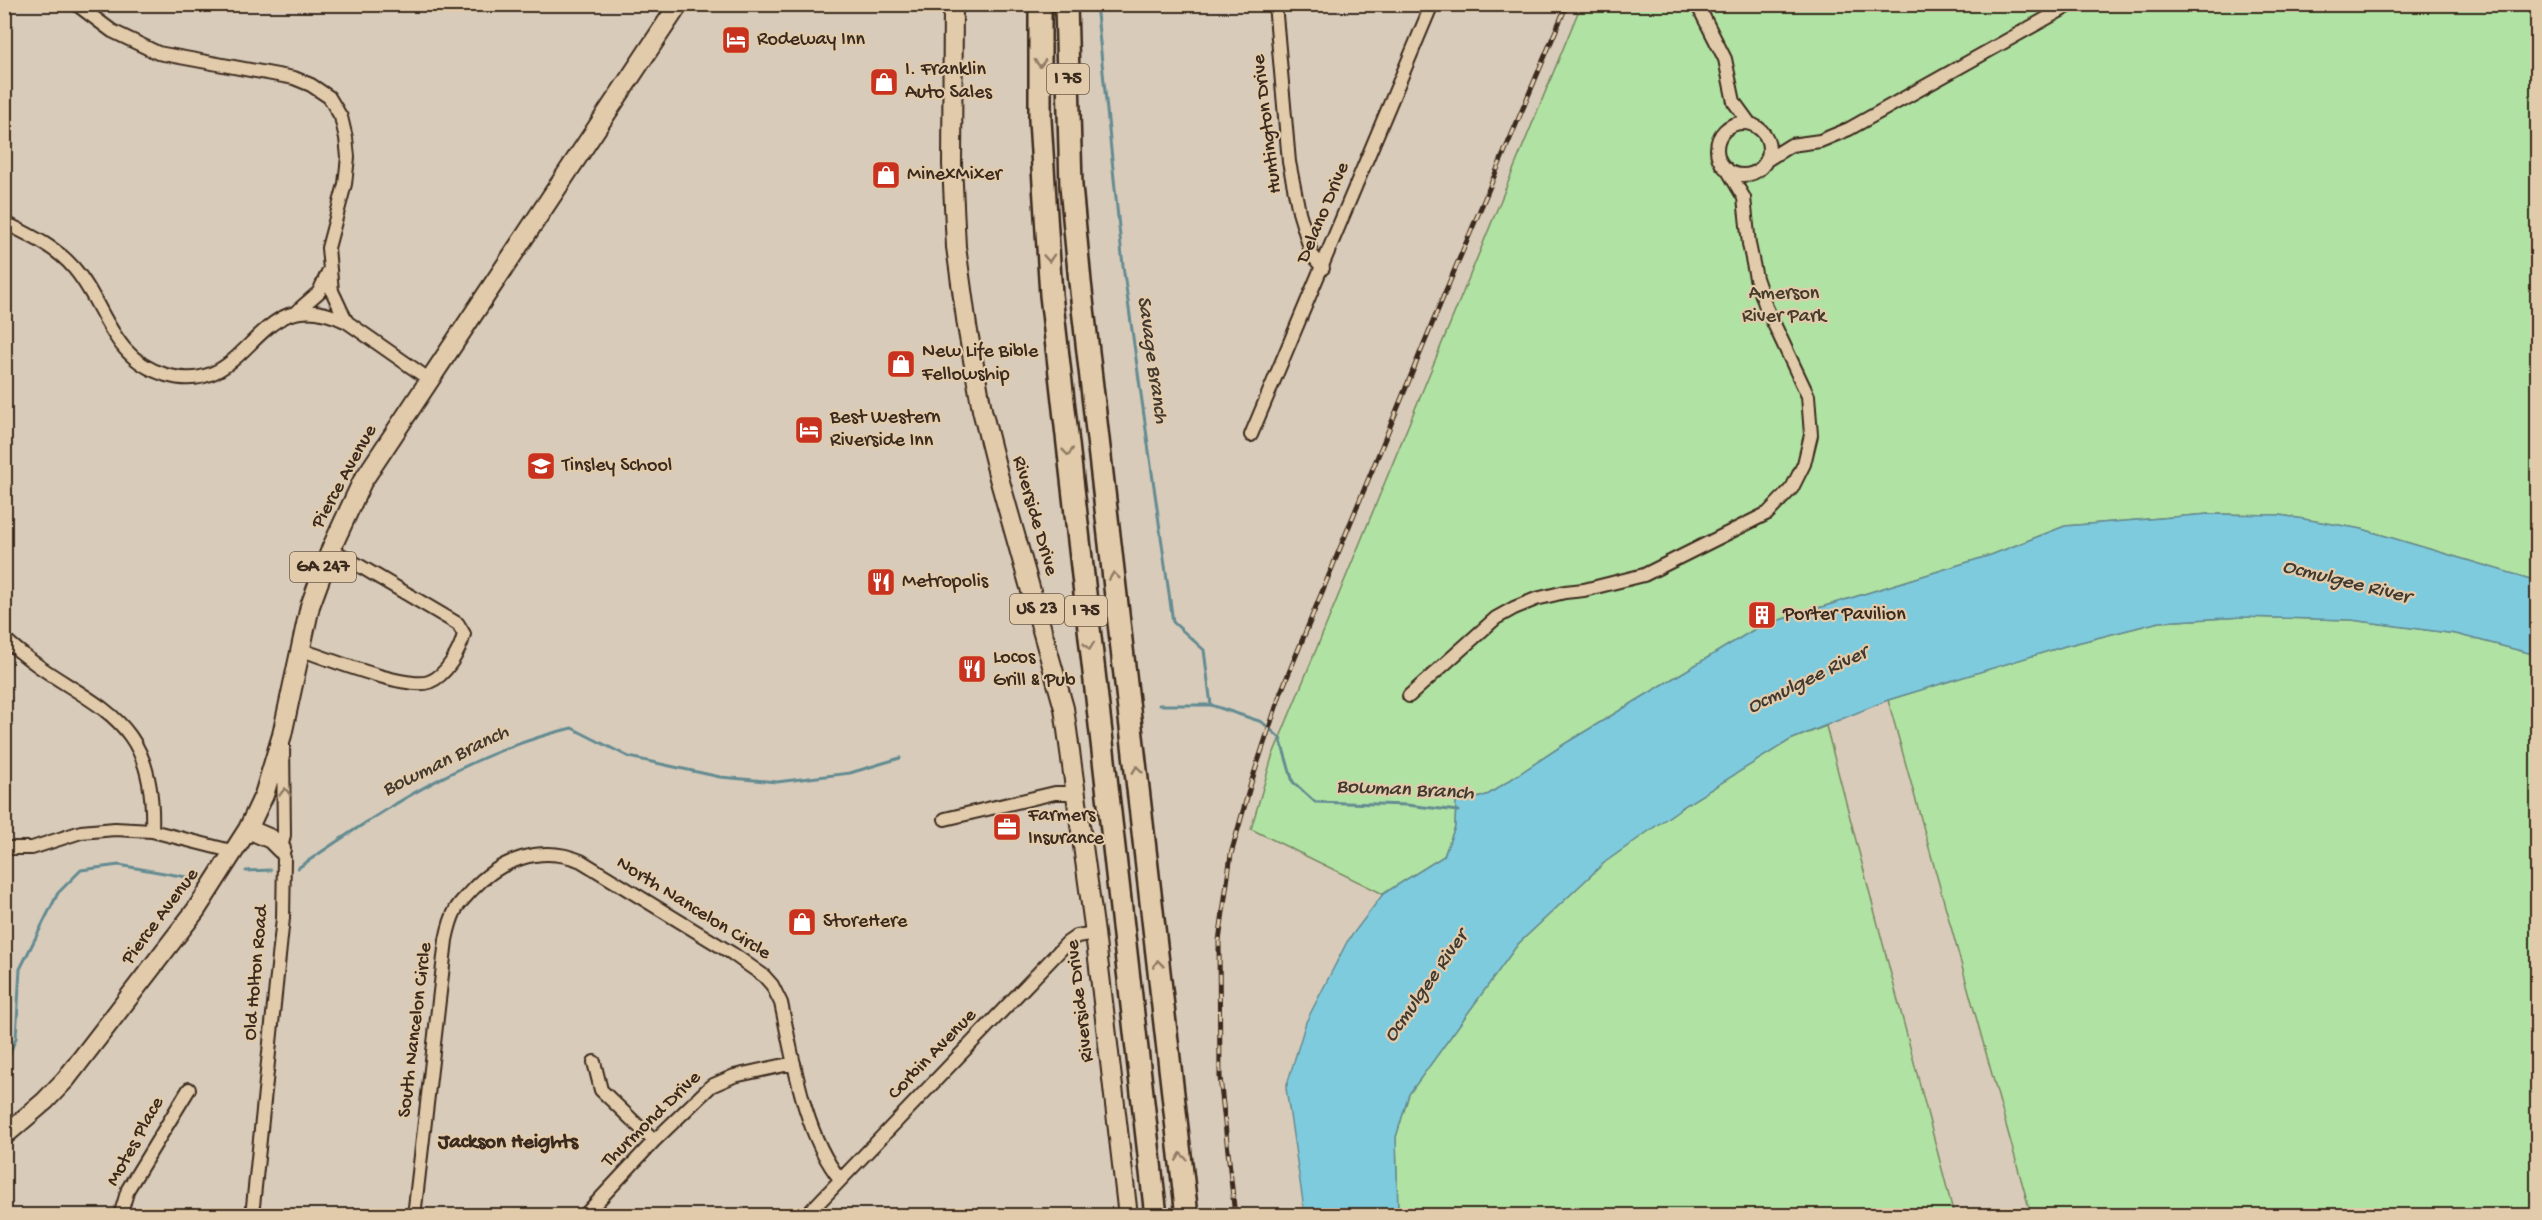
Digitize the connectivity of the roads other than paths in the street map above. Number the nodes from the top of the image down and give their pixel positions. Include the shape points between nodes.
1 (76, 4) edge
2 (679, 4) edge
3 (953, 4) edge
4 (1040, 4) edge
5 (1066, 4) edge
6 (1275, 4) edge
7 (1432, 4) edge
8 (1697, 4) edge
9 (2073, 4) edge
10 (1734, 102) junction
11 (1750, 124) junction
12 (1723, 133) junction
13 (1765, 134) junction
14 (1791, 145) junction
15 (1767, 160) junction
16 (1727, 170) junction
17 (1756, 172) junction
18 (1744, 198) junction
19 (4, 222) edge
20 (1323, 268) junction
21 (328, 272) junction
22 (296, 312) junction
23 (347, 322) junction
24 (430, 380) junction
25 (1251, 435) dead end
26 (331, 549) junction
27 (4, 638) edge
28 (299, 649) junction
29 (1409, 696) dead end
30 (282, 735) junction
31 (1077, 793) junction
32 (945, 819) dead end
33 (248, 829) junction
34 (152, 831) junction
35 (4, 848) edge
36 (280, 849) junction
37 (235, 852) junction
38 (498, 867) joint
39 (1095, 933) junction
40 (594, 1062) dead end
41 (794, 1063) junction
42 (189, 1089) dead end
43 (4, 1136) edge
44 (654, 1141) junction
45 (840, 1179) junction
46 (120, 1215) edge
47 (252, 1215) edge
48 (414, 1215) edge
49 (584, 1215) edge
50 (806, 1215) edge
51 (1128, 1215) edge
52 (1156, 1215) edge
53 (1187, 1215) edge

1 - 21 street via 112,31 158,53 294,78 329,97 340,117 348,157 328,248
2 - 24 main road, Pierce Avenue / GA 247
3 - 31 main road, Riverside Drive / US 23 via 952,164 956,247 967,326 999,478 1059,685
4 -> 52 highway, I 75 via 1040,120 1051,296
53 -> 5 highway, I 75 via 1080,282 1071,186
6 - 20 street, Huntington Drive via 1289,162 1312,255
7 - 20 street, Delano Drive
8 - 10 street via 1725,59
9 - 14 street via 1849,129 1820,141
10 - 11 street
10 - 12 street
11 - 12 street via 1730,126
11 - 13 street
12 - 16 street via 1717,152
13 - 14 street
13 - 15 street via 1769,142
14 - 15 street
15 - 17 street
16 - 17 street via 1747,175
16 - 18 street
17 - 18 street
18 - 29 street via 1756,278 1808,396 1809,442 1792,488 1768,513 1644,575 1514,608 1497,618
19 - 22 street via 66,260 85,282 108,329 124,348 166,375 202,376 225,367 270,324
20 - 25 street, Delano Drive
21 - 22 street via 319,292
21 - 23 street via 332,291
22 - 23 street via 326,312
23 - 24 street
24 - 26 main road, Pierce Avenue / GA 247 via 362,482
26 - 28 main road, Pierce Avenue / GA 247
26 - 28 street via 458,624 464,634 462,644 438,677 416,684
27 - 34 street via 99,704 127,731 147,770 153,806
28 - 30 main road, Pierce Avenue / GA 247
30 - 33 main road, Pierce Avenue / GA 247 via 264,795
36 -> 30 street, Old Holton Road via 285,823
31 - 32 street via 1051,794
31 - 39 main road, Riverside Drive / US 23
33 - 36 main road via 271,839
33 - 37 main road, Pierce Avenue / GA 247
34 - 35 street via 81,832 33,848
34 - 37 street
36 - 47 street, Old Holton Road via 284,858 283,918
37 - 43 main road, Pierce Avenue / GA 247 via 196,910 66,1079
38 - 41 street, North Nancelon Circle via 537,854 566,855 733,954 772,985 781,1003
38 - 48 street, South Nancelon Circle via 456,908 446,940
39 - 45 street, Corbin Avenue via 1077,936 1067,943
39 - 51 main road, Riverside Drive / US 23
40 - 44 street via 602,1090
41 - 44 street, Thurmond Drive via 734,1076 711,1086
41 - 45 street, North Nancelon Circle via 820,1146
42 - 46 street, Motes Place via 128,1189
44 - 49 street, Thurmond Drive
45 - 50 street, Corbin Avenue

